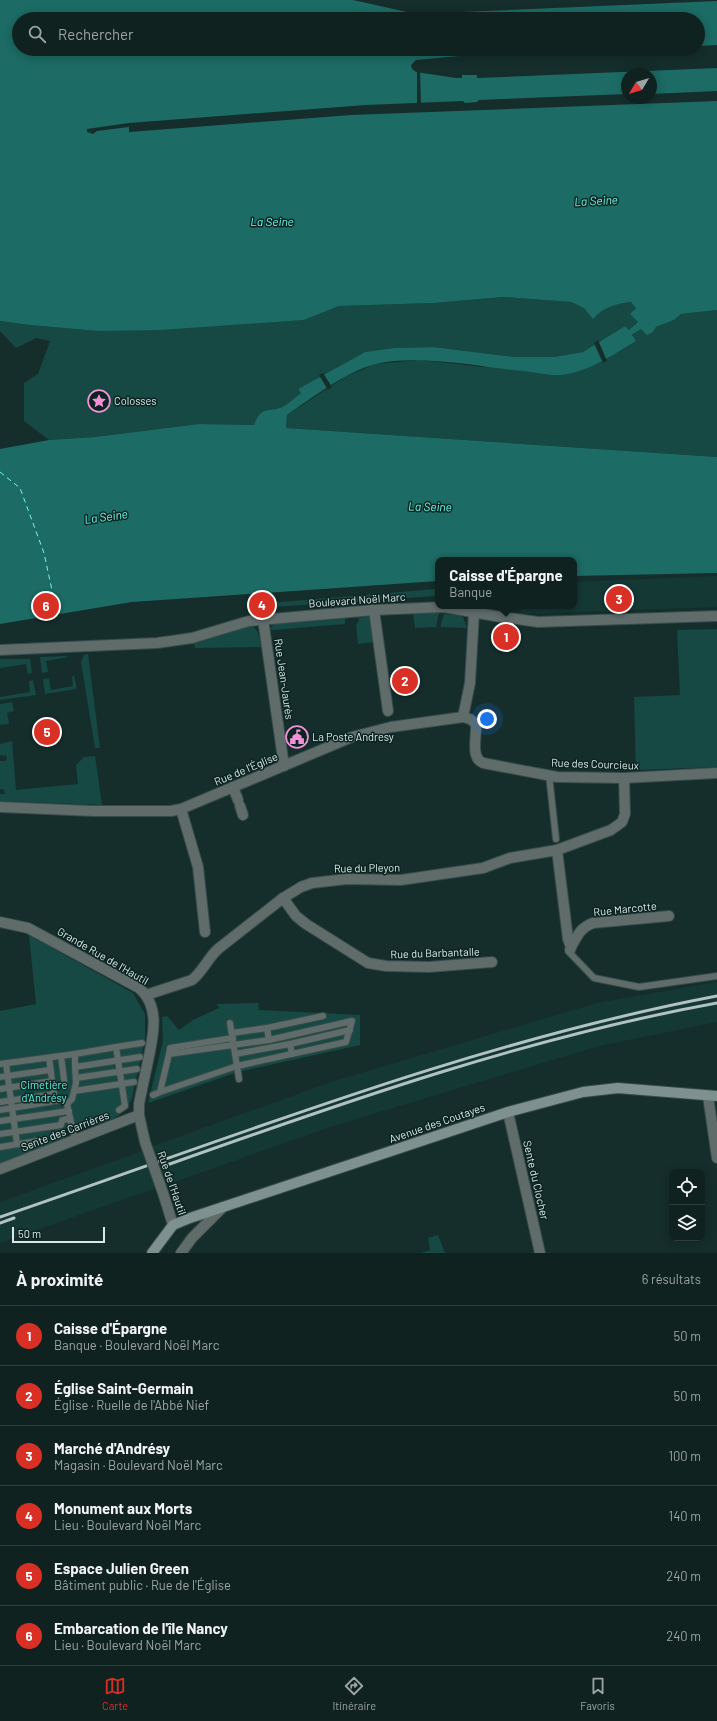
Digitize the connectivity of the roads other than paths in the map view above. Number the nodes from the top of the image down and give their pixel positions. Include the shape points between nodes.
1 (435, 607) edge
2 (456, 609) edge
3 (374, 610) junction
4 (474, 612) junction
5 (717, 616) edge
6 (263, 619) junction
7 (0, 650) edge
8 (388, 711) dead end
9 (463, 717) junction
10 (284, 766) junction
11 (717, 773) edge
12 (548, 775) junction
13 (624, 778) junction
14 (233, 787) junction
15 (0, 807) edge
16 (240, 807) dead end
17 (181, 809) junction
18 (556, 839) dead end
19 (557, 850) junction
20 (283, 898) junction
21 (669, 916) dead end
22 (0, 922) edge
23 (205, 932) dead end
24 (209, 944) dead end
25 (570, 950) junction
26 (210, 957) junction
27 (492, 962) dead end
28 (717, 976) edge
29 (146, 995) junction
30 (323, 1016) dead end
31 (230, 1023) dead end
32 (267, 1028) junction
33 (350, 1030) junction
34 (232, 1035) junction
35 (269, 1040) junction
36 (142, 1044) dead end
37 (290, 1044) junction
38 (234, 1046) junction
39 (116, 1047) junction
40 (74, 1054) junction
41 (169, 1054) junction
42 (235, 1054) junction
43 (292, 1054) junction
44 (61, 1056) junction
45 (140, 1057) dead end
46 (49, 1058) junction
47 (118, 1060) junction
48 (3, 1064) edge
49 (237, 1066) junction
50 (75, 1067) junction
51 (50, 1070) junction
52 (137, 1070) dead end
53 (120, 1072) junction
54 (8, 1076) junction
55 (0, 1077) edge
56 (76, 1078) junction
57 (239, 1079) dead end
58 (52, 1081) junction
59 (134, 1082) dead end
60 (122, 1084) junction
61 (65, 1087) junction
62 (10, 1088) junction
63 (74, 1088) junction
64 (0, 1089) edge
65 (53, 1091) junction
66 (160, 1092) junction
67 (152, 1095) dead end
68 (713, 1096) edge
69 (11, 1100) junction
70 (0, 1102) edge
71 (64, 1102) junction
72 (12, 1108) junction
73 (0, 1110) edge
74 (119, 1110) dead end
75 (69, 1111) junction
76 (508, 1112) junction
77 (139, 1115) junction
78 (14, 1119) junction
79 (70, 1119) junction
80 (0, 1121) edge
81 (16, 1132) junction
82 (0, 1134) edge
83 (43, 1140) dead end
84 (75, 1140) junction
85 (18, 1144) junction
86 (0, 1147) edge
87 (717, 1158) edge
88 (0, 1169) edge
89 (223, 1207) junction
90 (174, 1224) junction
91 (152, 1253) edge
92 (181, 1253) edge
93 (540, 1253) edge

1 - 3 street, Boulevard Noël Marc
2 - 4 street, Boulevard Noël Marc
3 - 6 street, Boulevard Noël Marc
3 - 8 street
4 - 5 street, Boulevard Noël Marc via 538,622
4 - 9 street via 470,683
6 - 7 street, Boulevard Noël Marc via 170,642
6 - 10 street, Rue Jean-Jaurès
9 - 10 street, Rue de l'Église via 391,727 360,735
9 - 12 street, Rue des Courcieux via 476,724 478,760
10 - 14 street, Rue de l'Église
11 - 13 street, Rue des Courcieux
12 - 13 street, Rue des Courcieux
12 - 18 lane
13 - 19 street, Rue du Pleyon via 625,814 622,822 611,830
14 - 16 street
14 - 17 street, Rue de l'Église
15 - 17 street, Rue de l'Église via 161,812
17 - 23 street via 198,868
19 - 20 street, Rue du Pleyon via 510,858 474,869 401,880 347,879 312,883
19 - 25 street
20 - 26 street, Rue du Pleyon
20 - 27 street, Rue du Barbantalle via 296,916 306,924 368,963 429,967
21 - 25 street, Rue Marcotte via 593,923 584,927
22 - 29 street, Grande Rue de l'Hautil via 28,928 139,988
24 - 26 street
25 - 28 lane via 594,978 640,987
26 - 29 street, Rue du Pleyon via 203,970 192,980
29 - 77 street, Grande Rue de l'Hautil via 152,1007 154,1025
30 - 32 lane
31 - 34 lane
32 - 34 lane
32 - 35 lane
33 - 35 lane via 352,1021
33 - 37 lane
33 - 43 lane via 346,1042
34 - 38 lane
34 - 41 lane via 170,1048
35 - 38 lane
36 - 39 lane
37 - 42 lane
37 - 43 lane
38 - 41 lane
38 - 42 lane
39 - 40 lane
39 - 47 lane
40 - 44 lane
40 - 50 lane
41 - 66 lane
42 - 49 lane
43 - 49 lane
44 - 46 lane
44 - 61 lane
45 - 47 lane
46 - 48 lane
46 - 51 lane
47 - 50 lane
47 - 53 lane
48 - 54 lane
49 - 57 lane
49 - 66 lane
50 - 56 lane
51 - 54 lane
51 - 58 lane
52 - 53 lane
53 - 56 lane
53 - 60 lane
54 - 55 lane
54 - 62 lane
56 - 63 lane
58 - 62 lane
58 - 65 lane
59 - 60 lane
60 - 63 lane
60 - 74 lane via 125,1106
61 - 63 lane
61 - 65 lane
62 - 64 lane
62 - 69 lane
63 - 71 lane via 72,1099
65 - 69 lane
65 - 71 lane
66 - 67 lane
68 - 76 street, Avenue des Coutayes via 618,1088 583,1092
68 - 87 street
69 - 70 lane
69 - 72 lane
71 - 72 lane
71 - 75 lane
72 - 73 lane
72 - 78 lane
75 - 78 lane
75 - 79 lane
76 - 89 street, Avenue des Coutayes
76 - 93 street, Sente du Clocher
77 - 84 street, Sente des Carrières
77 - 90 street, Rue de l'Hautil, bridge via 145,1142
78 - 80 lane
78 - 81 lane
79 - 81 lane via 62,1120 61,1125
79 - 84 lane
81 - 82 lane
81 - 85 lane
83 - 85 lane
84 - 88 street, Sente des Carrières
85 - 86 lane
89 - 90 street, Avenue des Coutayes
89 - 92 street
90 - 91 street, Rue de l'Hautil

